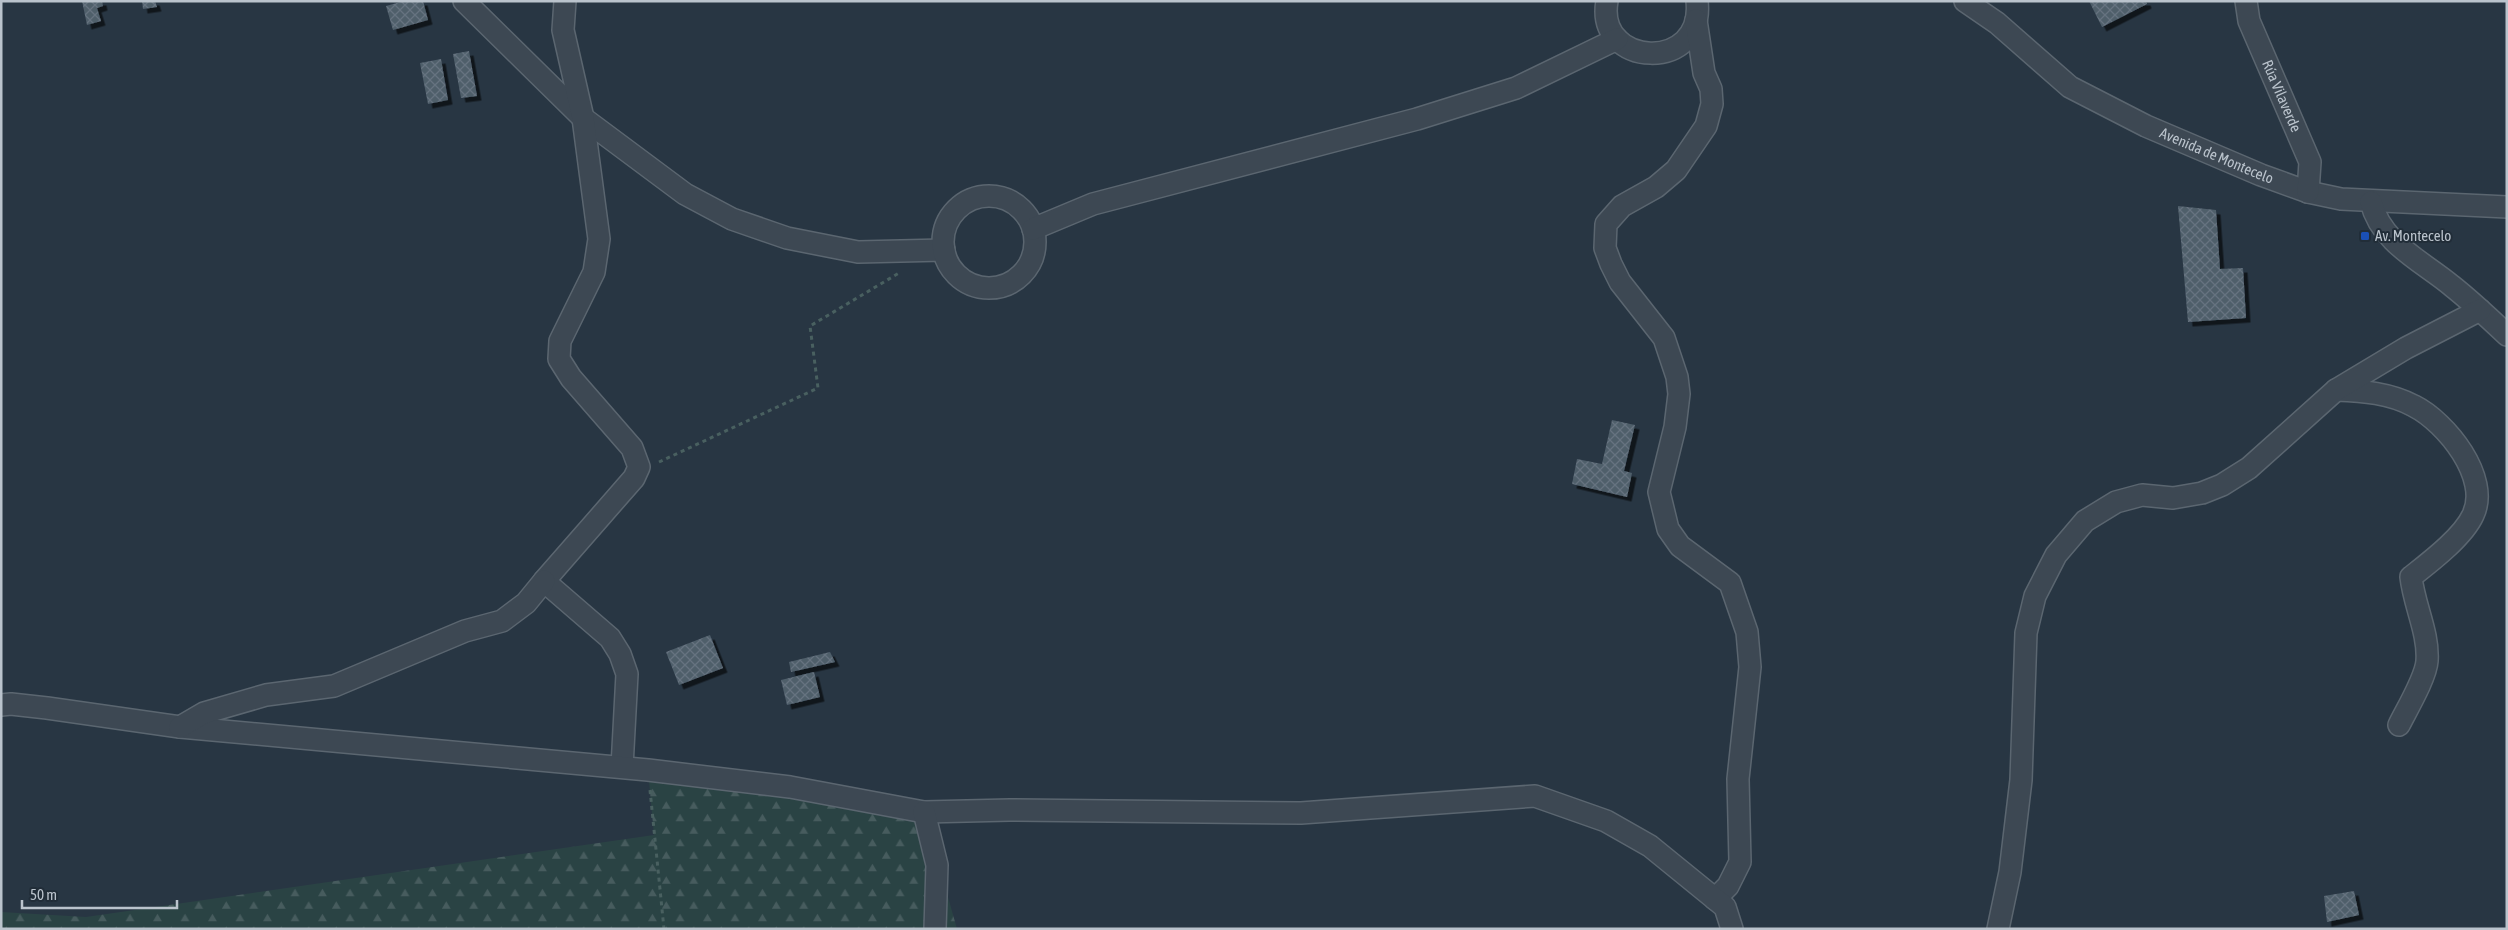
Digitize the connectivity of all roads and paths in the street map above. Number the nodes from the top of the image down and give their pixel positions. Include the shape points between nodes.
1 (464, 1) edge
2 (565, 1) edge
3 (1607, 1) edge
4 (1965, 1) edge
5 (2246, 1) edge
6 (1697, 11) edge
7 (1617, 38) junction
8 (1668, 52) junction
9 (1704, 73) junction
10 (583, 118) junction
11 (2308, 192) junction
12 (2371, 202) junction
13 (2507, 207) edge
14 (1033, 230) junction
15 (944, 250) junction
16 (900, 272) dead end
17 (2480, 310) junction
18 (2507, 335) edge
19 (2336, 390) junction
20 (640, 467) junction
21 (544, 581) junction
22 (1, 705) edge
23 (2399, 725) dead end
24 (180, 727) junction
25 (622, 767) junction
26 (648, 770) junction
27 (924, 812) junction
28 (1715, 899) junction
29 (664, 929) edge
30 (935, 929) edge
31 (1732, 929) edge
32 (1998, 929) edge

1 - 10 street
2 - 10 street via 563,30
3 - 7 street via 1607,18
4 - 11 street, Avenida de Montecelo via 2070,87 2096,102 2261,175
5 - 11 street, Rúa Vilaverde via 2250,21 2310,162
6 - 8 street via 1690,34
6 - 9 street
7 - 8 street via 1628,48 1641,53
7 - 14 street via 1516,88 1417,119 1093,204
8 - 9 street
9 - 28 street via 1711,90 1712,104 1706,126 1676,170 1656,187 1622,206 1606,224 1605,248 1620,282 1664,338 1677,376 1679,394 1675,426 1659,492 1668,528 1680,546 1730,582 1747,632 1750,667 1738,779 1740,862 1728,886
10 - 15 street via 685,194 732,219 787,238 858,252
10 - 20 street via 599,239 594,272 560,341 559,359 571,378 632,448
11 - 12 street, Avenida de Montecelo
12 - 13 street, Avenida de Montecelo
12 - 17 street via 2375,218 2392,241
14 - 15 street via 1016,204 987,196 971,199 949,220
14 - 15 street via 1035,244 1028,265 1013,281 999,287 984,288 958,276
16 - 20 path via 810,326 818,388 654,464
17 - 18 street
17 - 19 street via 2406,348
19 - 23 street via 2391,396 2415,406 2445,430 2465,457 2476,481 2478,497 2474,515 2411,577 2427,661
19 - 32 street via 2249,468 2222,484 2202,494 2173,498 2142,495 2116,502 2085,521 2056,555 2035,596 2026,633 2021,780 2010,872
20 - 21 street
21 - 24 street via 526,603 502,621 465,630 334,686 266,695 204,713
21 - 25 street via 610,638 620,654 627,674
22 - 24 street via 38,707
24 - 25 street
25 - 26 street
26 - 27 street via 790,786
26 - 29 path
27 - 28 street via 1301,813 1535,796 1606,821 1650,846
27 - 30 street via 937,865
28 - 31 street via 1725,907

